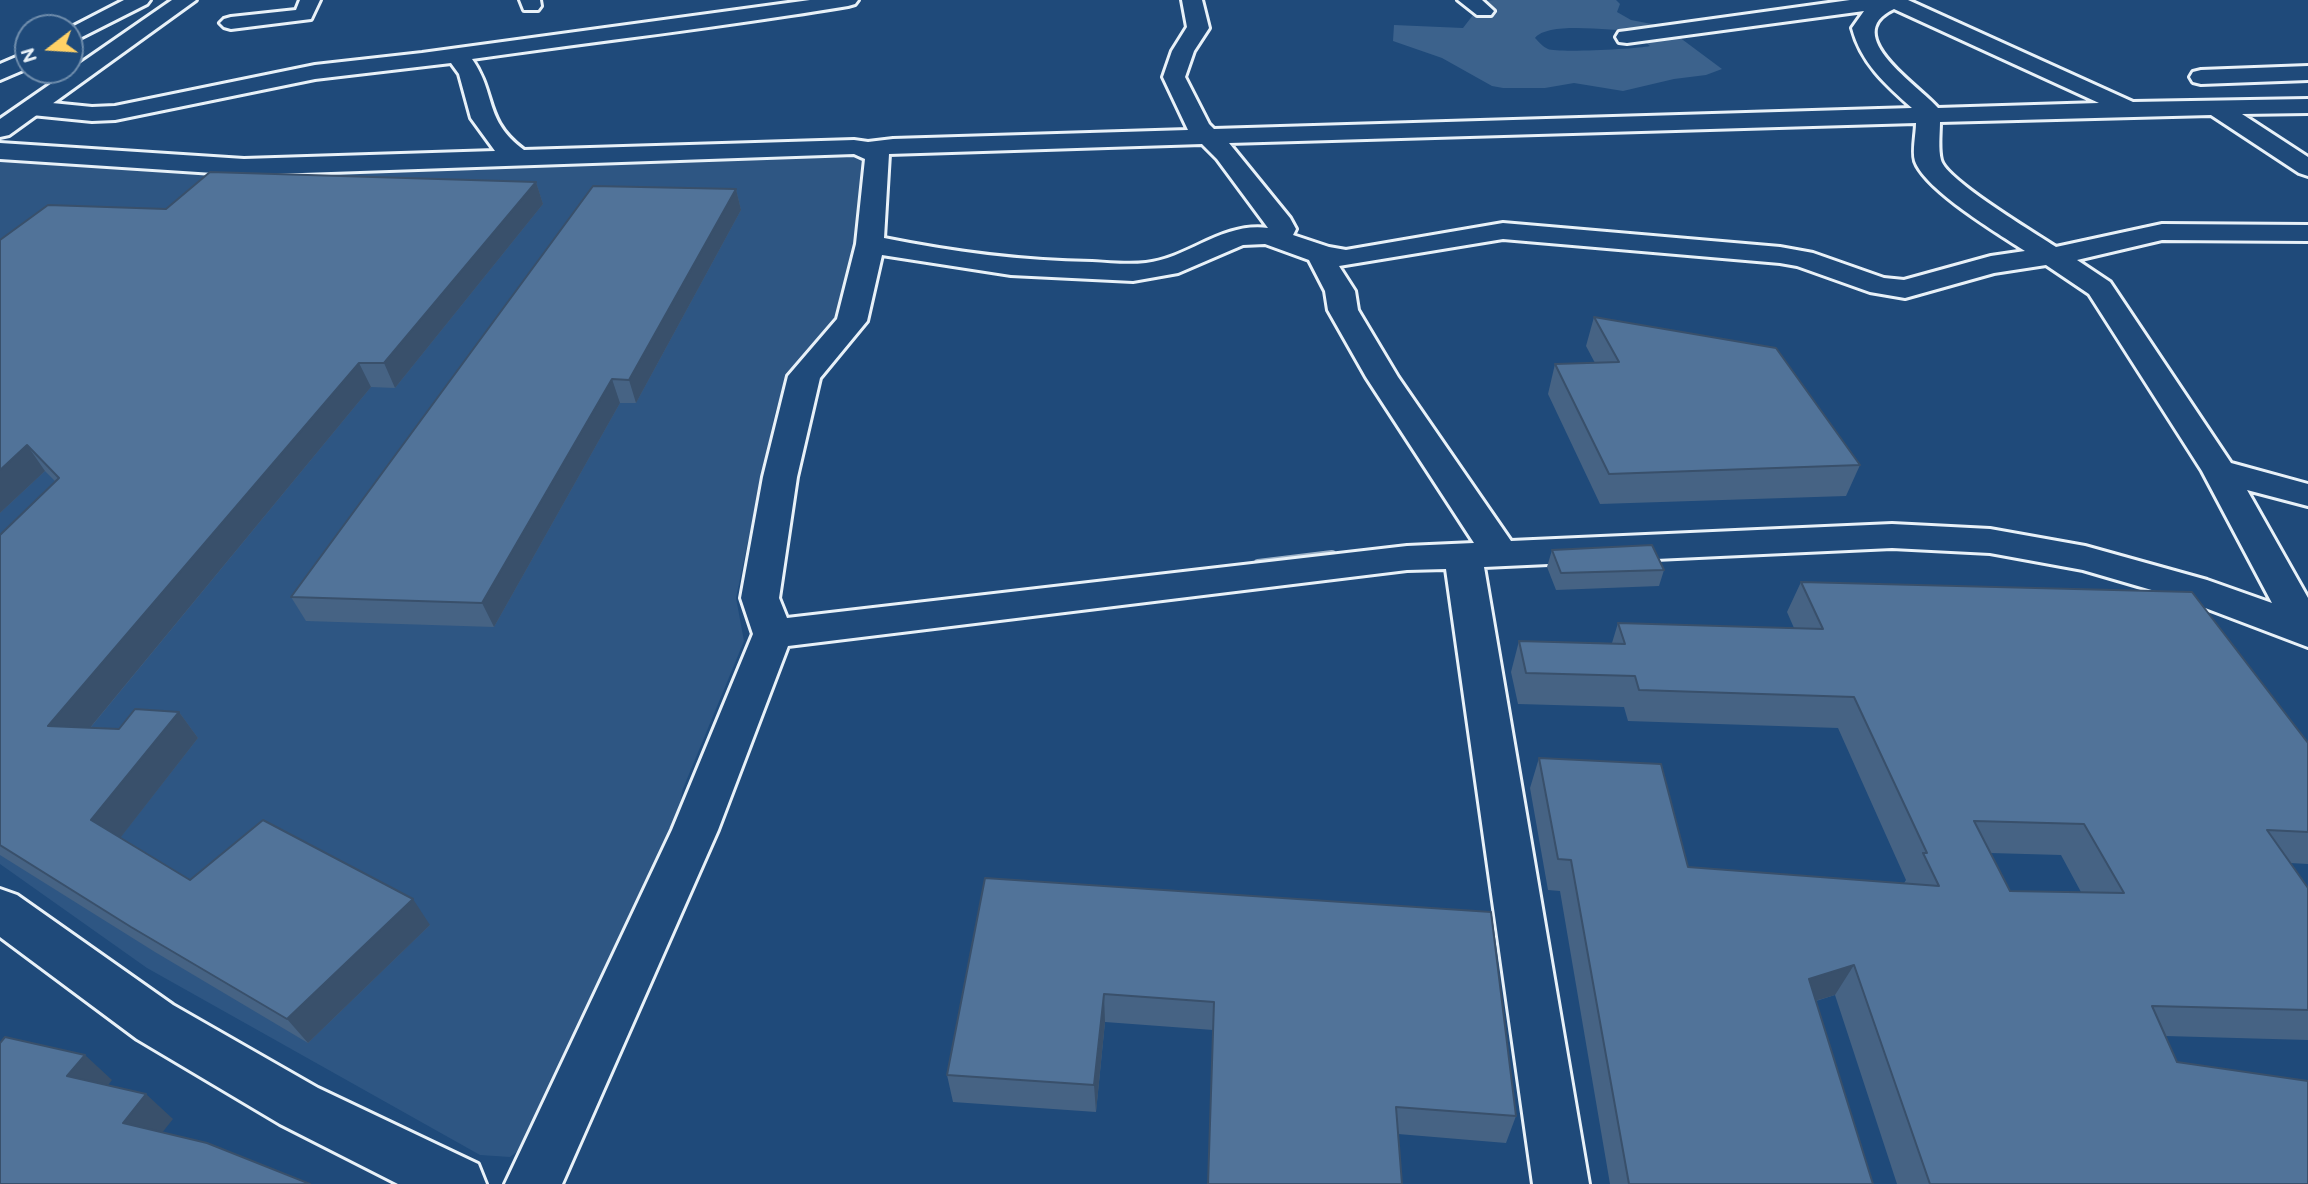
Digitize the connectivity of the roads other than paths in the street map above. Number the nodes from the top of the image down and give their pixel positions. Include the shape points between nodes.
1 (140, 0) edge
2 (186, 0) edge
3 (310, 0) edge
4 (699, 0) edge
5 (848, 0) edge
6 (1192, 0) edge
7 (1889, 2) edge
8 (231, 23) dead end
9 (681, 23) junction
10 (84, 30) edge
11 (1627, 37) dead end
12 (456, 56) junction
13 (2308, 73) edge
14 (301, 74) junction
15 (2201, 77) dead end
16 (423, 79) dead end
17 (474, 83) junction
18 (285, 102) dead end
19 (2308, 106) edge
20 (2215, 107) junction
21 (30, 109) junction
22 (2131, 109) junction
23 (0, 111) edge
24 (1928, 115) junction
25 (0, 130) edge
26 (1208, 137) junction
27 (868, 150) junction
28 (0, 151) edge
29 (520, 159) junction
30 (2308, 168) edge
31 (2308, 233) edge
32 (1278, 239) junction
33 (870, 244) junction
34 (2054, 256) junction
35 (1323, 257) junction
36 (2219, 471) junction
37 (2308, 495) edge
38 (1481, 553) junction
39 (2306, 631) edge
40 (773, 634) junction
41 (0, 910) edge
42 (458, 1184) edge
43 (533, 1184) edge
44 (1561, 1184) edge

1 - 10 street
2 - 21 street
3 - 8 street via 304,15
4 - 9 street
5 - 9 street
6 - 26 street via 1198,28 1191,34 1174,77 1192,118
7 - 11 street
7 - 22 street
7 - 24 street via 1863,27 1872,54
9 - 12 street
12 - 14 street
12 - 17 street
13 - 15 street
14 - 18 street via 299,89
14 - 21 street via 115,113
16 - 17 street
17 - 29 street via 485,122 508,152
19 - 20 street
20 - 22 street
20 - 30 street
21 - 23 street
21 - 25 street
22 - 24 street
24 - 26 street
24 - 34 street via 1930,167 1972,204
26 - 27 street
26 - 32 street via 1241,171 1280,224
27 - 29 street
27 - 33 street via 879,159
28 - 29 street via 244,167
31 - 34 street via 2162,232
32 - 33 street via 1243,236 1171,267 1140,272 1003,268
32 - 35 street
33 - 40 street via 852,321 804,376 779,477 760,598
34 - 35 street via 1991,265 1905,289 1880,286 1780,255 1512,231 1357,258
34 - 36 street via 2099,288
35 - 38 street via 1340,291 1343,310
36 - 37 street
36 - 39 street
38 - 39 street via 1892,536 1990,541 2097,561 2193,589
38 - 40 street via 1347,564
38 - 44 street
40 - 43 street via 695,830
41 - 42 street via 167,1029 299,1107

